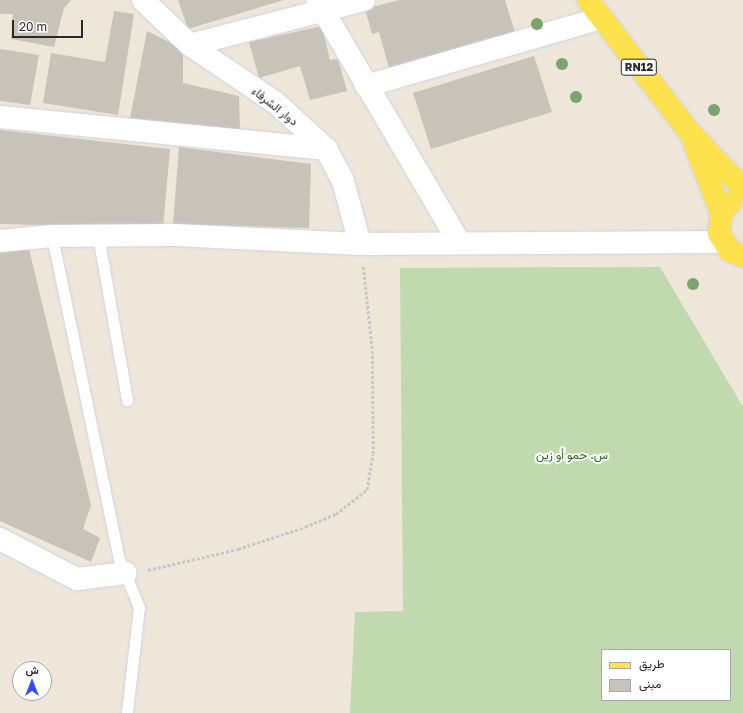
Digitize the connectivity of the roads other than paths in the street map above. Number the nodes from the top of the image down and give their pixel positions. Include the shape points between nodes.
1 (143, 0) edge
2 (364, 0) edge
3 (588, 0) edge
4 (320, 6) edge
5 (601, 18) junction
6 (190, 45) junction
7 (366, 86) junction
8 (0, 117) edge
9 (691, 134) junction
10 (326, 149) junction
11 (743, 188) edge
12 (743, 196) edge
13 (721, 213) junction
14 (98, 235) junction
15 (52, 236) junction
16 (0, 241) edge
17 (459, 242) junction
18 (723, 242) junction
19 (360, 244) junction
20 (743, 256) edge
21 (127, 400) dead end
22 (0, 538) edge
23 (126, 573) junction
24 (127, 713) edge

1 - 6 street, دوار الشرفاء
2 - 4 street
3 - 5 main road, RN12
4 - 6 street
4 - 7 street
5 - 7 street
5 - 9 main road, RN12
6 - 10 street, دوار الشرفاء via 276,104
7 - 17 street
8 - 10 street
9 - 11 main road, RN12
9 - 13 main road, RN12
10 - 19 street, دوار الشرفاء via 343,181
12 - 13 main road via 728,204
13 - 18 main road, RN12 via 719,222
14 - 15 street
14 - 19 street via 174,235
14 - 21 lane
15 - 16 street
15 - 23 lane via 119,559
17 - 18 street
17 - 19 street
18 - 20 main road via 730,251
22 - 23 street via 77,579
23 - 24 lane via 139,607

